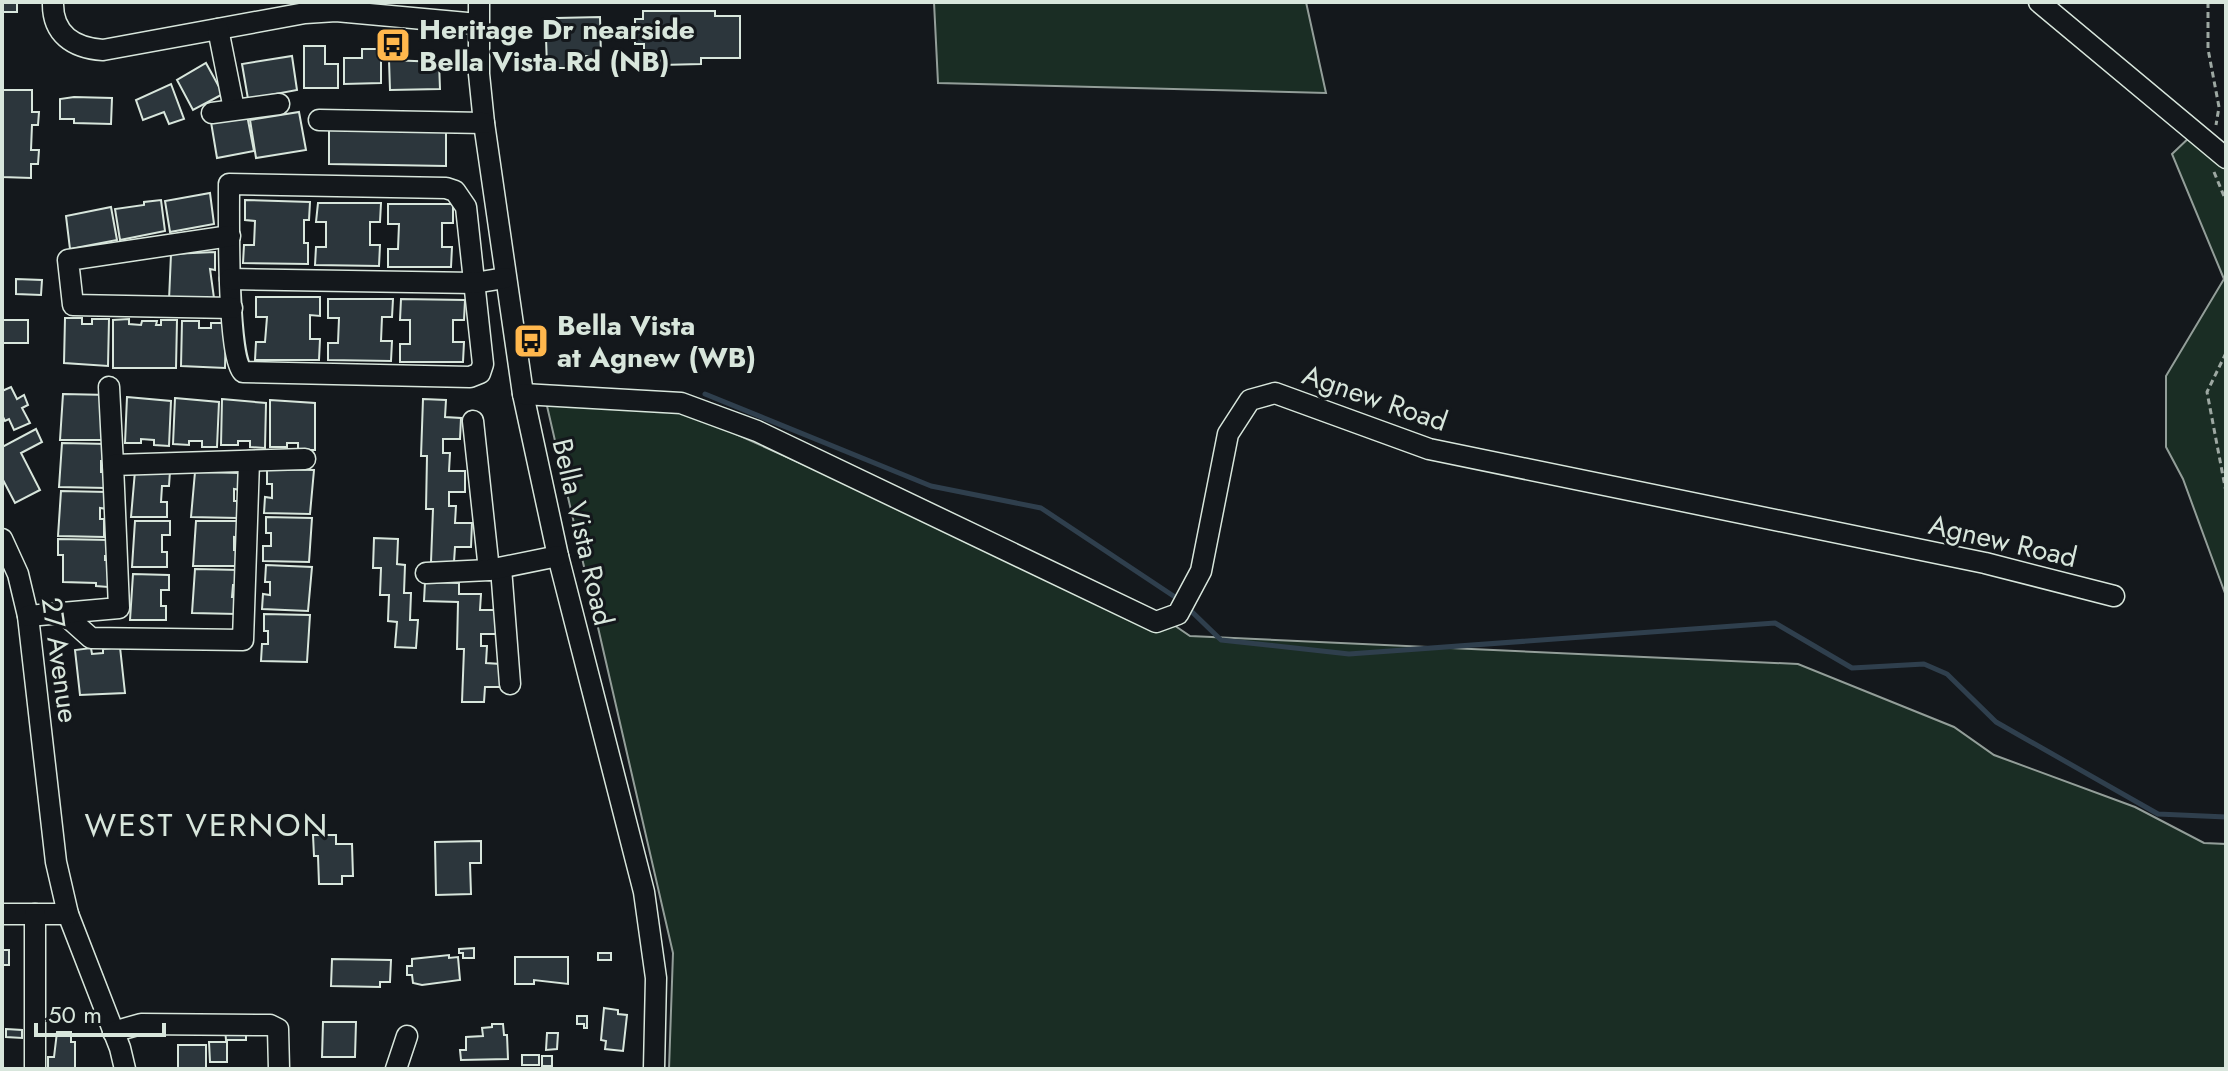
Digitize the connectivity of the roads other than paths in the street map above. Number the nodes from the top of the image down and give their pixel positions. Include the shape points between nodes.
1 (53, 2) edge
2 (479, 2) edge
3 (2039, 2) edge
4 (478, 24) junction
5 (218, 29) junction
6 (279, 104) dead end
7 (234, 109) junction
8 (212, 113) dead end
9 (319, 120) dead end
10 (484, 123) junction
11 (2220, 153) edge
12 (230, 236) junction
13 (505, 278) junction
14 (230, 279) junction
15 (474, 283) junction
16 (232, 308) junction
17 (109, 387) dead end
18 (523, 394) junction
19 (473, 421) dead end
20 (305, 459) dead end
21 (249, 461) junction
22 (113, 465) junction
23 (2, 539) edge
24 (558, 556) junction
25 (495, 569) junction
26 (426, 573) dead end
27 (2114, 596) dead end
28 (64, 614) junction
29 (28, 616) junction
30 (510, 684) dead end
31 (2, 914) edge
32 (35, 914) junction
33 (68, 914) junction
34 (113, 1032) junction
35 (407, 1036) dead end
36 (35, 1069) edge
37 (125, 1069) edge
38 (279, 1069) edge
39 (396, 1069) edge
40 (654, 1069) edge

1 - 5 street via 60,32 89,49 119,49
2 - 4 street, Bella Vista Road
3 - 11 street
4 - 5 street via 336,11
4 - 10 street, Bella Vista Road
5 - 7 street
6 - 7 street
7 - 8 street
9 - 10 street
10 - 13 street, Bella Vista Road
12 - 14 street
12 - 15 street via 229,184 446,188 455,191 466,207
12 - 16 street via 68,260 73,305
13 - 15 street
13 - 18 street, Bella Vista Road
14 - 15 street
14 - 16 street
15 - 16 street via 483,364 480,373 470,377 243,372 236,358
17 - 22 street
18 - 24 street, Bella Vista Road
18 - 27 street, Agnew Road via 681,403 757,431 1156,622 1178,614 1201,571 1228,434 1250,400 1275,393 1429,449 1985,563
19 - 25 street
20 - 21 street
21 - 22 street
21 - 28 street via 243,640 91,638
22 - 28 street via 119,608
23 - 29 street, 27 Avenue
24 - 25 street
24 - 40 street, Bella Vista Road via 644,892 656,978
25 - 26 street
25 - 30 street
28 - 29 street
29 - 33 street, 27 Avenue via 56,862
31 - 32 street
32 - 33 street
32 - 36 street
33 - 34 street, 27 Avenue
34 - 37 street, 27 Avenue
34 - 38 street via 141,1024 270,1025 278,1029
35 - 39 street

